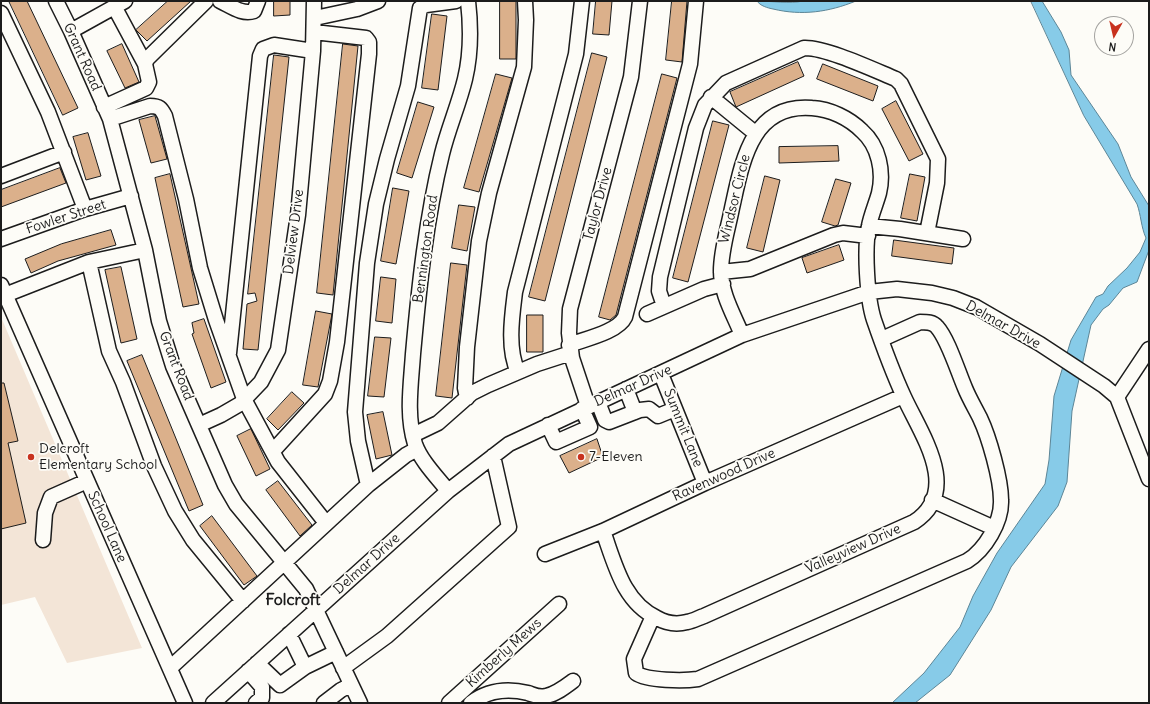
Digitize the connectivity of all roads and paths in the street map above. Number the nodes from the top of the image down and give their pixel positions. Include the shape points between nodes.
1 (56, 1) edge
2 (206, 1) edge
3 (220, 1) edge
4 (258, 1) edge
5 (314, 1) edge
6 (378, 1) edge
7 (456, 1) edge
8 (468, 1) edge
9 (525, 1) edge
10 (582, 1) edge
11 (640, 1) edge
12 (696, 1) edge
13 (120, 4) edge
14 (1, 12) edge
15 (314, 25) junction
16 (71, 31) junction
17 (313, 51) junction
18 (145, 64) junction
19 (711, 97) junction
20 (108, 113) junction
21 (755, 133) junction
22 (64, 152) junction
23 (1, 176) edge
24 (131, 196) junction
25 (85, 209) junction
26 (868, 231) junction
27 (927, 233) junction
28 (1, 239) edge
29 (963, 239) dead end
30 (144, 250) junction
31 (89, 262) junction
32 (722, 278) junction
33 (3, 290) edge
34 (868, 292) junction
35 (664, 306) junction
36 (647, 314) dead end
37 (742, 336) junction
38 (882, 339) junction
39 (570, 349) junction
40 (1149, 349) edge
41 (229, 355) junction
42 (518, 372) junction
43 (661, 374) junction
44 (626, 389) junction
45 (904, 396) junction
46 (1117, 397) junction
47 (467, 398) junction
48 (244, 399) junction
49 (589, 406) junction
50 (675, 409) junction
51 (635, 412) junction
52 (199, 425) junction
53 (548, 425) junction
54 (413, 435) junction
55 (417, 449) junction
56 (273, 451) junction
57 (493, 456) junction
58 (87, 480) junction
59 (1149, 480) edge
60 (705, 483) junction
61 (368, 485) junction
62 (448, 491) junction
63 (932, 500) junction
64 (326, 523) junction
65 (994, 528) junction
66 (603, 531) junction
67 (43, 540) dead end
68 (545, 554) dead end
69 (283, 563) junction
70 (243, 601) junction
71 (559, 604) dead end
72 (316, 610) junction
73 (653, 616) junction
74 (289, 634) junction
75 (336, 652) junction
76 (252, 667) junction
77 (305, 667) junction
78 (170, 668) junction
79 (343, 668) junction
80 (573, 680) dead end
81 (351, 685) junction
82 (185, 703) edge
83 (213, 703) edge
84 (256, 703) edge
85 (324, 703) edge
86 (360, 703) edge
87 (449, 703) edge
88 (471, 703) edge

1 - 16 street, Grant Road
2 - 18 street via 147,59
3 - 4 street via 249,12 254,11
5 - 15 street, Delview Drive
6 - 15 street
7 - 61 street via 420,8 408,86 376,204 367,263 355,412 358,441
8 - 54 street, Bennington Road via 471,24 470,52 430,205 411,380 409,420
9 - 47 street via 524,67 489,193 479,241 468,347 465,388
10 - 42 street via 574,66 515,292 513,357
11 - 39 street, Taylor Drive via 631,77 570,309
12 - 39 street via 690,64 625,317 622,324
13 - 16 street
13 - 18 street
14 - 22 street
15 - 17 street, Delview Drive
15 - 56 street via 366,38 369,42 369,54 337,342 330,381 325,394
16 - 20 street, Grant Road
17 - 41 street via 274,45 263,49 260,56
17 - 48 street, Delview Drive via 298,215 278,350 261,382
18 - 20 street via 149,82 146,88
19 - 21 street
19 - 27 street via 726,83 804,48 814,48 896,79 938,159 937,183
19 - 35 street via 696,128 660,277 659,291
20 - 24 street, Grant Road
20 - 41 street via 157,106 165,116 200,268
21 - 26 street, Windsor Circle via 774,116 804,107 825,110 852,122 873,142 878,154 880,183
21 - 32 street, Windsor Circle via 748,145 740,172 723,250
22 - 23 street
22 - 25 street
24 - 25 street, Fowler Street
24 - 30 street, Grant Road
25 - 28 street, Fowler Street
26 - 27 street
26 - 32 street via 834,235
26 - 34 street, Windsor Circle
27 - 29 street
30 - 31 street
30 - 52 street, Grant Road via 159,321 173,366
31 - 33 street
31 - 70 street via 109,351 174,511 193,540
32 - 35 street via 704,289
32 - 37 street, Windsor Circle via 727,300
33 - 58 street, School Lane
34 - 37 street, Delmar Drive
34 - 38 street, Valleyview Drive
34 - 46 street, Delmar Drive via 897,289 932,293 976,307 1081,371
35 - 36 street
37 - 43 street, Delmar Drive
38 - 45 street, Valleyview Drive
38 - 65 street via 920,322 932,323 938,329 981,419 991,448 1002,500
39 - 42 street
39 - 49 street, Taylor Drive
40 - 46 street
41 - 48 street
42 - 47 street via 488,385
43 - 44 street, Delmar Drive
43 - 50 street, Summit Lane
44 - 49 street, Delmar Drive
44 - 51 street
45 - 60 street, Ravenwood Drive
45 - 63 street, Valleyview Drive via 934,462 936,478
46 - 59 street
47 - 54 street via 438,423
48 - 52 street, Delview Drive via 221,415
48 - 56 street
49 - 51 street via 609,422
49 - 53 street, Delmar Drive
49 - 53 street via 590,427 556,442
50 - 51 street via 658,416 649,409
50 - 60 street, Summit Lane
52 - 69 street, Grant Road via 236,504
53 - 57 street, Delmar Drive via 509,444
54 - 55 street, Bennington Road
55 - 61 street
55 - 62 street, Bennington Road
56 - 64 street via 278,462
57 - 62 street, Delmar Drive
57 - 79 street via 509,527 387,636
58 - 67 street via 51,497 45,513
58 - 78 street, School Lane
60 - 66 street, Ravenwood Drive
61 - 64 street
62 - 72 street, Delmar Drive
63 - 65 street
63 - 73 street, Valleyview Drive via 924,515 914,522 704,616 686,622 671,623
64 - 69 street
65 - 73 street via 980,551 967,561 698,679 652,678 636,673 634,659
66 - 68 street, Ravenwood Drive
66 - 73 street, Valleyview Drive via 627,592 638,606
69 - 70 street
69 - 72 street, Grant Road via 306,589
70 - 78 street
71 - 87 street, Kimberly Mews
72 - 74 street, Delmar Drive
72 - 75 street, Grant Road
74 - 76 street, Delmar Drive
74 - 77 street
75 - 77 street
75 - 79 street, Grant Road
76 - 77 street via 280,685
76 - 83 street, Delmar Drive
76 - 84 street via 262,687 262,698
78 - 82 street, School Lane
79 - 81 street, Grant Road
80 - 88 street via 558,692 547,696 508,690 487,693
81 - 85 street
81 - 86 street, Grant Road

